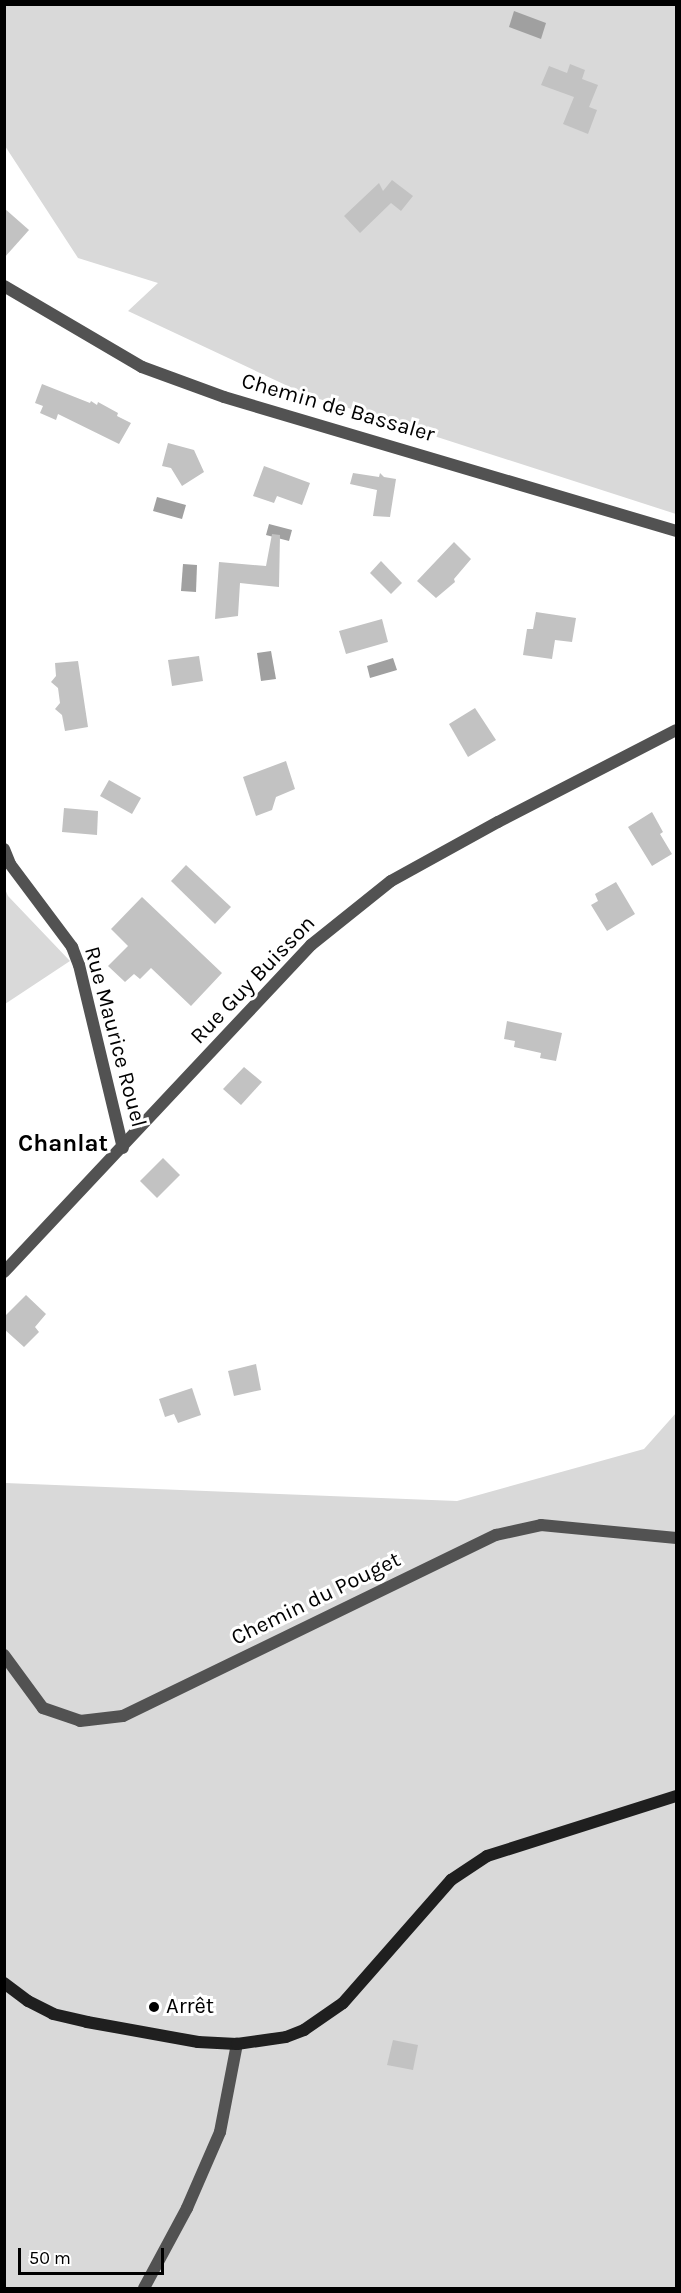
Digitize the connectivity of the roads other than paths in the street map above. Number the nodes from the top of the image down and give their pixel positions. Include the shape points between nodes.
1 (4, 286) edge
2 (676, 531) edge
3 (676, 730) edge
4 (4, 849) edge
5 (123, 1149) junction
6 (4, 1272) edge
7 (676, 1538) edge
8 (4, 1655) edge
9 (676, 1796) edge
10 (4, 1983) edge
11 (237, 2044) junction
12 (144, 2289) edge

1 - 2 street, Chemin de Bassaler via 142,367 224,397
3 - 5 street, Rue Guy Buisson via 391,881 311,945
4 - 5 street, Rue Maurice Rouel via 10,864 72,947
5 - 6 street, Rue Guy Buisson
7 - 8 street, Chemin du Pouget via 541,1525 496,1535 123,1716 80,1720 43,1708
9 - 11 main road via 487,1856 451,1880 344,2003 286,2037
10 - 11 main road via 54,2014 198,2042
11 - 12 street via 220,2132 187,2208

